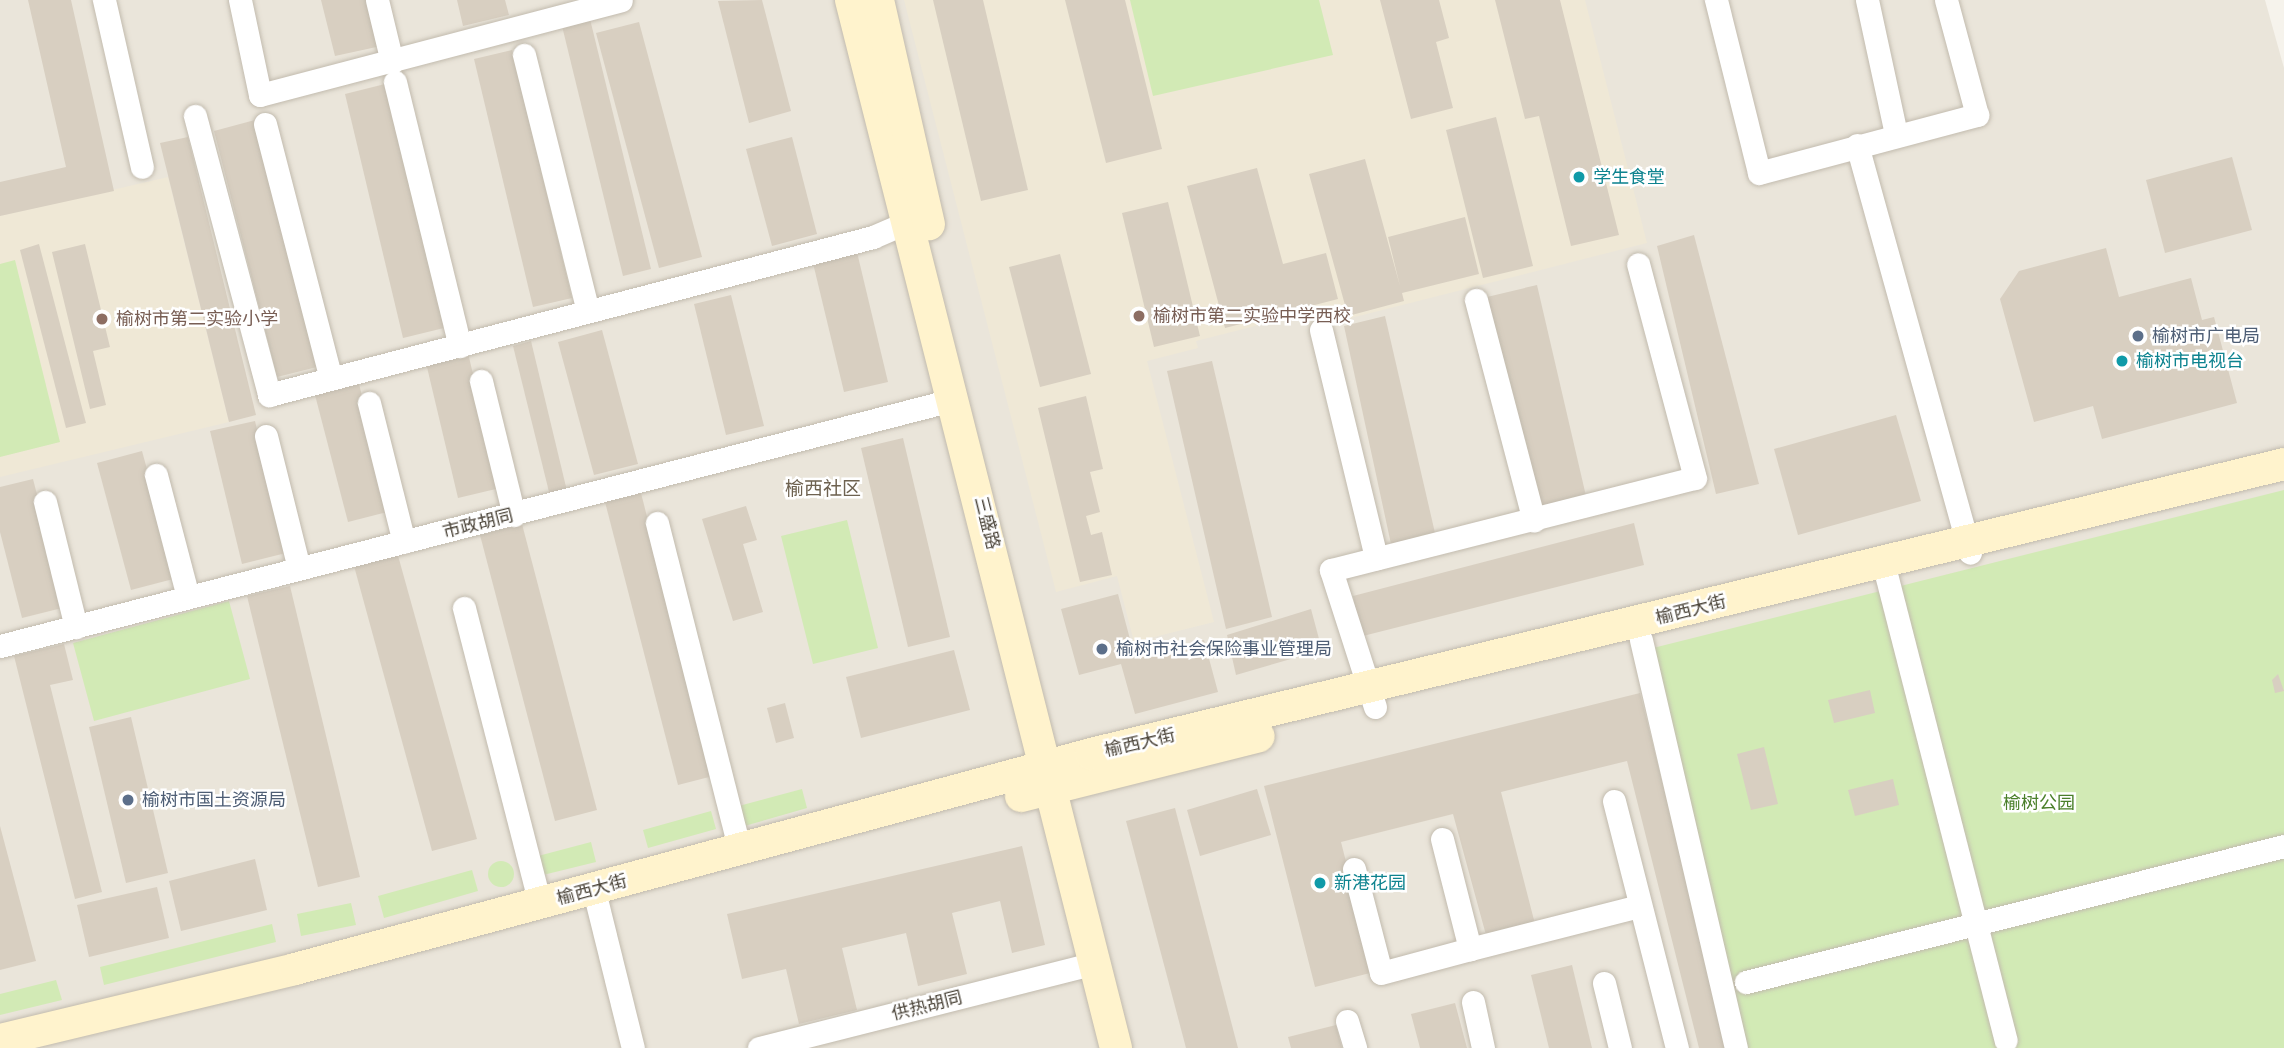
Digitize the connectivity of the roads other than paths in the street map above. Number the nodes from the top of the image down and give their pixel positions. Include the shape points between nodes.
1 (104, 0) edge
2 (240, 0) edge
3 (377, 0) edge
4 (621, 0) edge
5 (851, 0) edge
6 (878, 0) edge
7 (1716, 0) edge
8 (1867, 0) edge
9 (1946, 0) edge
10 (576, 6) edge
11 (524, 55) dead end
12 (393, 72) junction
13 (195, 116) dead end
14 (265, 124) dead end
15 (1896, 134) junction
16 (1857, 145) junction
17 (142, 167) dead end
18 (909, 221) junction
19 (1638, 264) dead end
20 (1476, 300) dead end
21 (588, 311) junction
22 (1321, 330) dead end
23 (460, 346) junction
24 (331, 379) junction
25 (481, 381) dead end
26 (956, 399) junction
27 (369, 403) dead end
28 (266, 436) dead end
29 (2284, 464) edge
30 (156, 475) dead end
31 (2284, 477) edge
32 (45, 502) dead end
33 (514, 515) junction
34 (1534, 521) junction
35 (657, 523) dead end
36 (404, 542) junction
37 (1968, 547) junction
38 (1376, 558) junction
39 (299, 568) junction
40 (1887, 578) junction
41 (188, 597) junction
42 (464, 608) dead end
43 (75, 627) junction
44 (1641, 640) junction
45 (0, 646) edge
46 (1372, 698) junction
47 (1058, 776) junction
48 (1614, 801) dead end
49 (1442, 839) dead end
50 (2284, 846) edge
51 (740, 850) junction
52 (1354, 869) dead end
53 (597, 903) junction
54 (540, 904) junction
55 (1639, 906) junction
56 (1976, 923) junction
57 (1470, 949) junction
58 (1096, 963) junction
59 (1746, 982) dead end
60 (1604, 983) dead end
61 (1473, 1002) dead end
62 (1347, 1020) dead end
63 (0, 1040) edge
64 (2006, 1040) dead end
65 (25, 1048) edge
66 (633, 1048) edge
67 (759, 1048) edge
68 (1116, 1048) edge
69 (1132, 1048) edge
70 (1355, 1048) edge
71 (1483, 1048) edge
72 (1620, 1048) edge
73 (1677, 1048) edge
74 (1736, 1048) edge

1 - 17 street
2 - 12 street via 260,95
3 - 12 street
4 - 10 street
5 - 18 main road, 三盛路
6 - 47 main road, 三盛路
7 - 16 street via 1759,173
8 - 15 street
9 - 15 street via 1978,115
10 - 12 street
11 - 21 street
12 - 23 street
13 - 24 street via 269,395
14 - 24 street
15 - 16 street
16 - 37 street
18 - 21 street via 873,237
18 - 26 main road, 三盛路
19 - 34 street via 1695,478
20 - 34 street
21 - 23 street
22 - 38 street
23 - 24 street
25 - 33 street
26 - 33 street, 市政胡同
26 - 47 main road, 三盛路
27 - 36 street
28 - 39 street
29 - 37 main road, 榆西大街
30 - 41 street
31 - 37 main road, 榆西大街
32 - 43 street
33 - 36 street, 市政胡同
34 - 38 street
35 - 51 street
36 - 39 street, 市政胡同
37 - 40 main road, 榆西大街
37 - 46 main road, 榆西大街
38 - 46 street via 1331,570
39 - 41 street, 市政胡同
40 - 44 main road, 榆西大街
40 - 56 street
41 - 43 street, 市政胡同
42 - 54 street
43 - 45 street, 市政胡同
44 - 46 main road, 榆西大街
44 - 74 street
46 - 47 main road, 榆西大街
47 - 51 main road, 榆西大街
47 - 53 main road, 榆西大街
47 - 58 main road, 三盛路
47 - 69 main road, 三盛路
48 - 55 street
49 - 57 street
50 - 56 street
51 - 54 main road, 榆西大街
52 - 57 street via 1381,973
53 - 65 main road, 榆西大街
53 - 66 street
54 - 63 main road, 榆西大街
55 - 57 street
55 - 73 street
56 - 59 street
56 - 64 street
58 - 67 street, 供热胡同
58 - 68 main road, 三盛路
60 - 72 street
61 - 71 street
62 - 70 street

